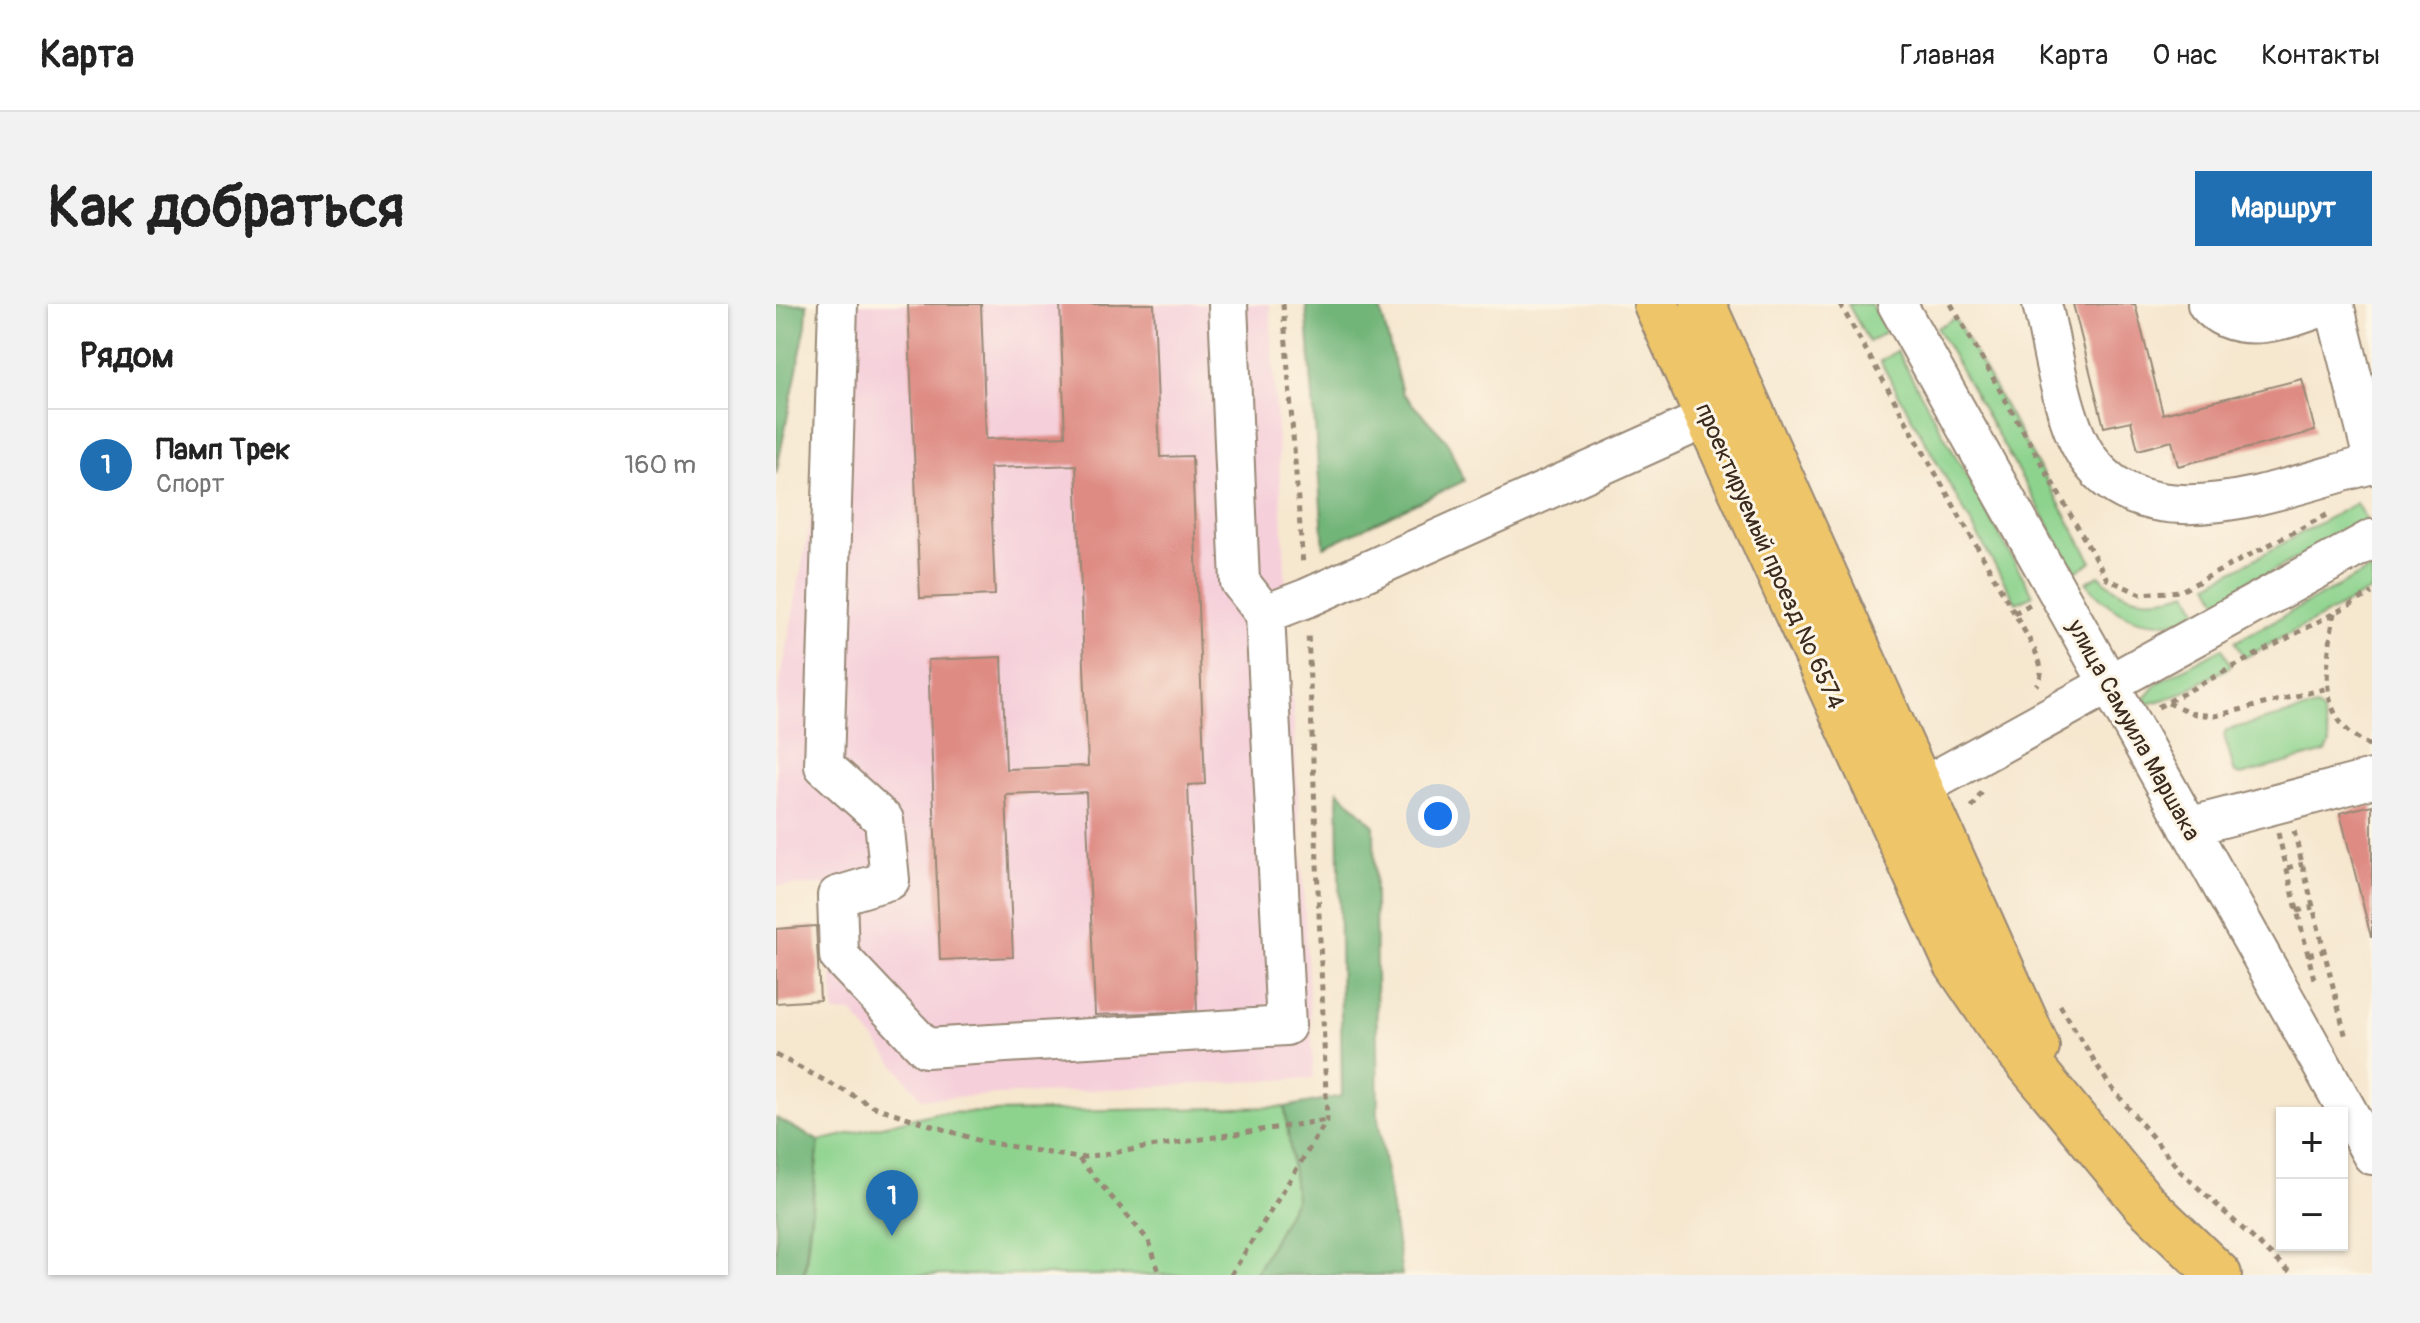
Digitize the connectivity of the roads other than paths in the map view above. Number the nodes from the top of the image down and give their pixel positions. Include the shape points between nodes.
1 (838, 304) edge
2 (1228, 304) edge
3 (1656, 304) edge
4 (1703, 304) edge
5 (1897, 304) edge
6 (2042, 304) edge
7 (2207, 304) edge
8 (2332, 304) edge
9 (1707, 418) junction
10 (2369, 432) edge
11 (2372, 464) edge
12 (2372, 539) edge
13 (1265, 614) junction
14 (2109, 685) junction
15 (1938, 779) junction
16 (2372, 779) edge
17 (1883, 808) junction
18 (2188, 827) junction
19 (2057, 1094) junction
20 (2372, 1155) edge
21 (2219, 1275) edge

1 - 13 street via 824,766 884,820 890,880 837,896 839,956 926,1048 1286,1026
2 - 13 street via 1240,582
3 - 9 main road, проектируемый проезд № 6574
4 - 15 main road, проектируемый проезд № 6574
5 - 14 street, улица Самуила Маршака
6 - 11 street via 2074,430 2094,464 2131,493 2157,504 2211,505
7 - 8 street via 2220,316 2250,325
8 - 10 street
9 - 13 street
9 - 17 main road, проектируемый проезд № 6574
12 - 14 street
14 - 15 street
14 - 18 street, улица Самуила Маршака
15 - 17 street
15 - 19 main road, проектируемый проезд № 6574
16 - 18 street
17 - 19 main road, проектируемый проезд № 6574 via 1956,963 2005,1035
18 - 20 street, улица Самуила Маршака
19 - 21 main road via 2144,1203

